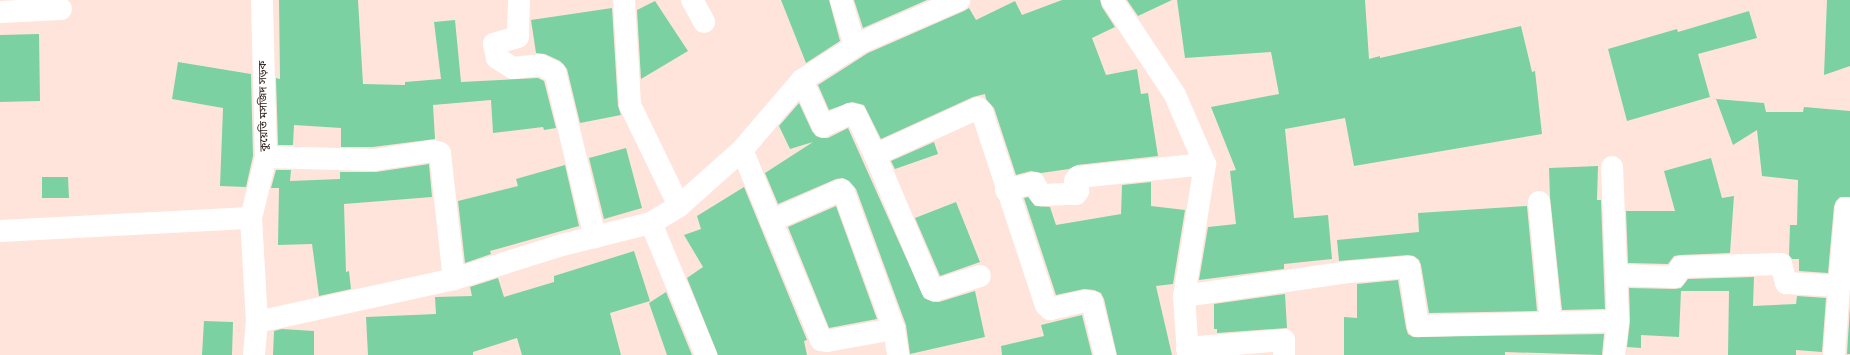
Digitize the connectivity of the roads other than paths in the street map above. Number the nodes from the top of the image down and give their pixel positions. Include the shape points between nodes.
1 (262, 0) edge
2 (519, 0) edge
3 (624, 0) edge
4 (692, 0) edge
5 (841, 0) edge
6 (959, 0) edge
7 (1112, 0) edge
8 (61, 9) dead end
9 (0, 12) edge
10 (704, 22) dead end
11 (855, 46) junction
12 (802, 80) junction
13 (742, 150) junction
14 (875, 155) junction
15 (266, 157) junction
16 (1205, 164) junction
17 (1612, 167) dead end
18 (1006, 190) junction
19 (1539, 202) dead end
20 (679, 206) junction
21 (1846, 208) dead end
22 (251, 218) junction
23 (771, 221) junction
24 (650, 223) junction
25 (0, 230) edge
26 (595, 237) junction
27 (980, 276) dead end
28 (1617, 276) junction
29 (454, 278) junction
30 (1838, 286) junction
31 (1184, 296) junction
32 (1618, 321) junction
33 (257, 322) junction
34 (1551, 322) junction
35 (894, 329) junction
36 (1188, 351) edge
37 (254, 355) edge
38 (706, 355) edge
39 (898, 355) edge
40 (1105, 355) edge
41 (1284, 355) edge
42 (1614, 355) edge
43 (1834, 355) edge

1 - 15 street, কুয়েতি মসজিদ সড়ক
2 - 26 street via 518,38 494,44 497,58 513,68 540,65 554,72
3 - 20 street via 630,105
4 - 10 street
5 - 11 street
6 - 11 street
7 - 16 street via 1175,95
8 - 9 street
11 - 12 street
12 - 13 street
12 - 14 street via 823,126 850,114 856,115
13 - 20 street
13 - 23 street
14 - 18 street via 978,108 982,112
14 - 27 street via 932,289 936,290
15 - 22 street, কুয়েতি মসজিদ সড়ক
15 - 29 street via 374,160 432,151 440,153
16 - 18 street via 1078,177 1075,181 1078,191 1076,194 1040,195 1036,184 1033,183
16 - 31 street
17 - 28 street
18 - 40 street via 1047,308 1092,302
19 - 34 street
20 - 24 street
21 - 30 street
22 - 25 street
22 - 33 street, কুয়েতি মসজিদ সড়ক
23 - 35 street via 821,340
23 - 35 street via 841,190
24 - 26 street
24 - 38 street
26 - 29 street
28 - 30 street via 1675,277 1681,267 1781,264 1786,283
28 - 32 street
29 - 33 street
30 - 43 street
31 - 34 street via 1349,272 1409,267 1418,326
31 - 36 street
32 - 34 street
32 - 42 street
33 - 37 street, কুয়েতি মসজিদ সড়ক
35 - 39 street
36 - 41 street via 1284,340

